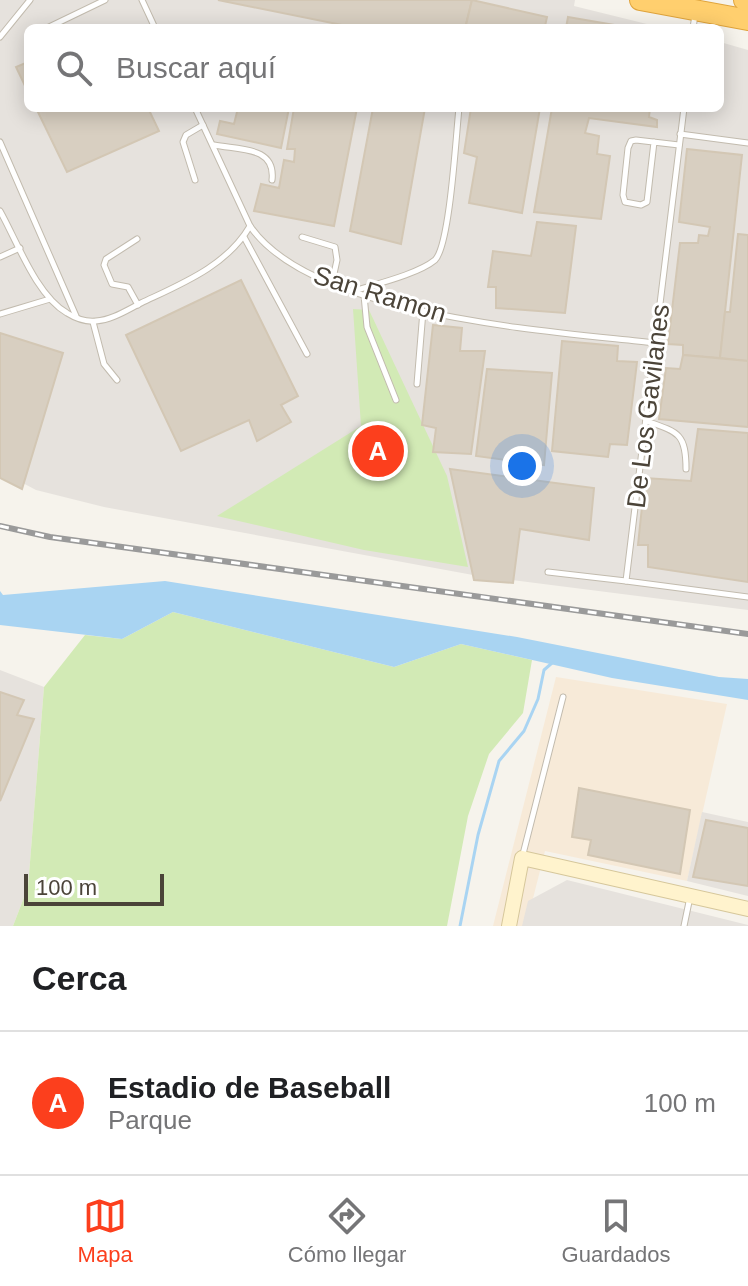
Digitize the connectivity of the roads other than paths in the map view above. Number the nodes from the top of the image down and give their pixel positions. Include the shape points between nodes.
1 (30, 0) edge
2 (105, 0) edge
3 (142, 0) edge
4 (640, 0) edge
5 (694, 19) edge
6 (748, 20) edge
7 (55, 24) edge
8 (153, 24) edge
9 (0, 37) edge
10 (197, 112) edge
11 (459, 112) edge
12 (683, 112) edge
13 (203, 125) junction
14 (680, 134) junction
15 (0, 142) edge
16 (654, 142) junction
17 (748, 143) edge
18 (213, 145) junction
19 (679, 145) junction
20 (195, 180) dead end
21 (272, 180) dead end
22 (0, 211) edge
23 (250, 226) junction
24 (244, 237) junction
25 (302, 237) dead end
26 (137, 239) dead end
27 (20, 248) junction
28 (0, 257) edge
29 (332, 283) junction
30 (354, 291) junction
31 (364, 295) junction
32 (50, 299) junction
33 (138, 305) junction
34 (423, 311) junction
35 (0, 314) edge
36 (76, 317) junction
37 (93, 322) junction
38 (655, 343) junction
39 (307, 354) dead end
40 (117, 380) dead end
41 (417, 384) dead end
42 (396, 400) dead end
43 (646, 421) junction
44 (686, 469) dead end
45 (548, 572) dead end
46 (626, 581) junction
47 (748, 597) edge
48 (563, 697) dead end
49 (522, 858) junction
50 (690, 896) junction
51 (748, 909) edge
52 (509, 926) edge
53 (684, 926) edge

1 - 9 lane
2 - 7 lane
3 - 8 lane
4 - 5 highway
5 - 6 highway
10 - 13 lane, San Ramon
11 - 30 lane via 439,254 424,266
12 - 14 lane, De Los Gavilanes
13 - 18 lane, San Ramon
13 - 20 lane via 183,142
14 - 17 lane
14 - 19 lane, De Los Gavilanes
15 - 36 lane
16 - 16 lane via 629,144 625,202 647,202
16 - 19 lane
18 - 21 lane via 268,157
18 - 23 lane, San Ramon
19 - 38 lane, De Los Gavilanes
22 - 27 lane
23 - 24 lane
23 - 29 lane, San Ramon via 272,252
24 - 33 lane via 204,272
24 - 39 lane
25 - 29 lane via 335,247
26 - 33 lane via 104,265 113,284 128,287
27 - 28 lane
27 - 32 lane
29 - 30 lane, San Ramon
30 - 31 lane, San Ramon
31 - 34 lane, San Ramon
31 - 42 lane via 367,327
32 - 35 lane
32 - 36 lane
33 - 37 lane
34 - 38 lane, San Ramon
34 - 41 lane
36 - 37 lane
37 - 40 lane via 104,364
38 - 43 lane, De Los Gavilanes
43 - 44 lane via 680,436
43 - 46 lane, De Los Gavilanes
45 - 46 lane
46 - 47 lane
48 - 49 lane
49 - 50 street
49 - 52 street
50 - 51 street
50 - 53 lane

